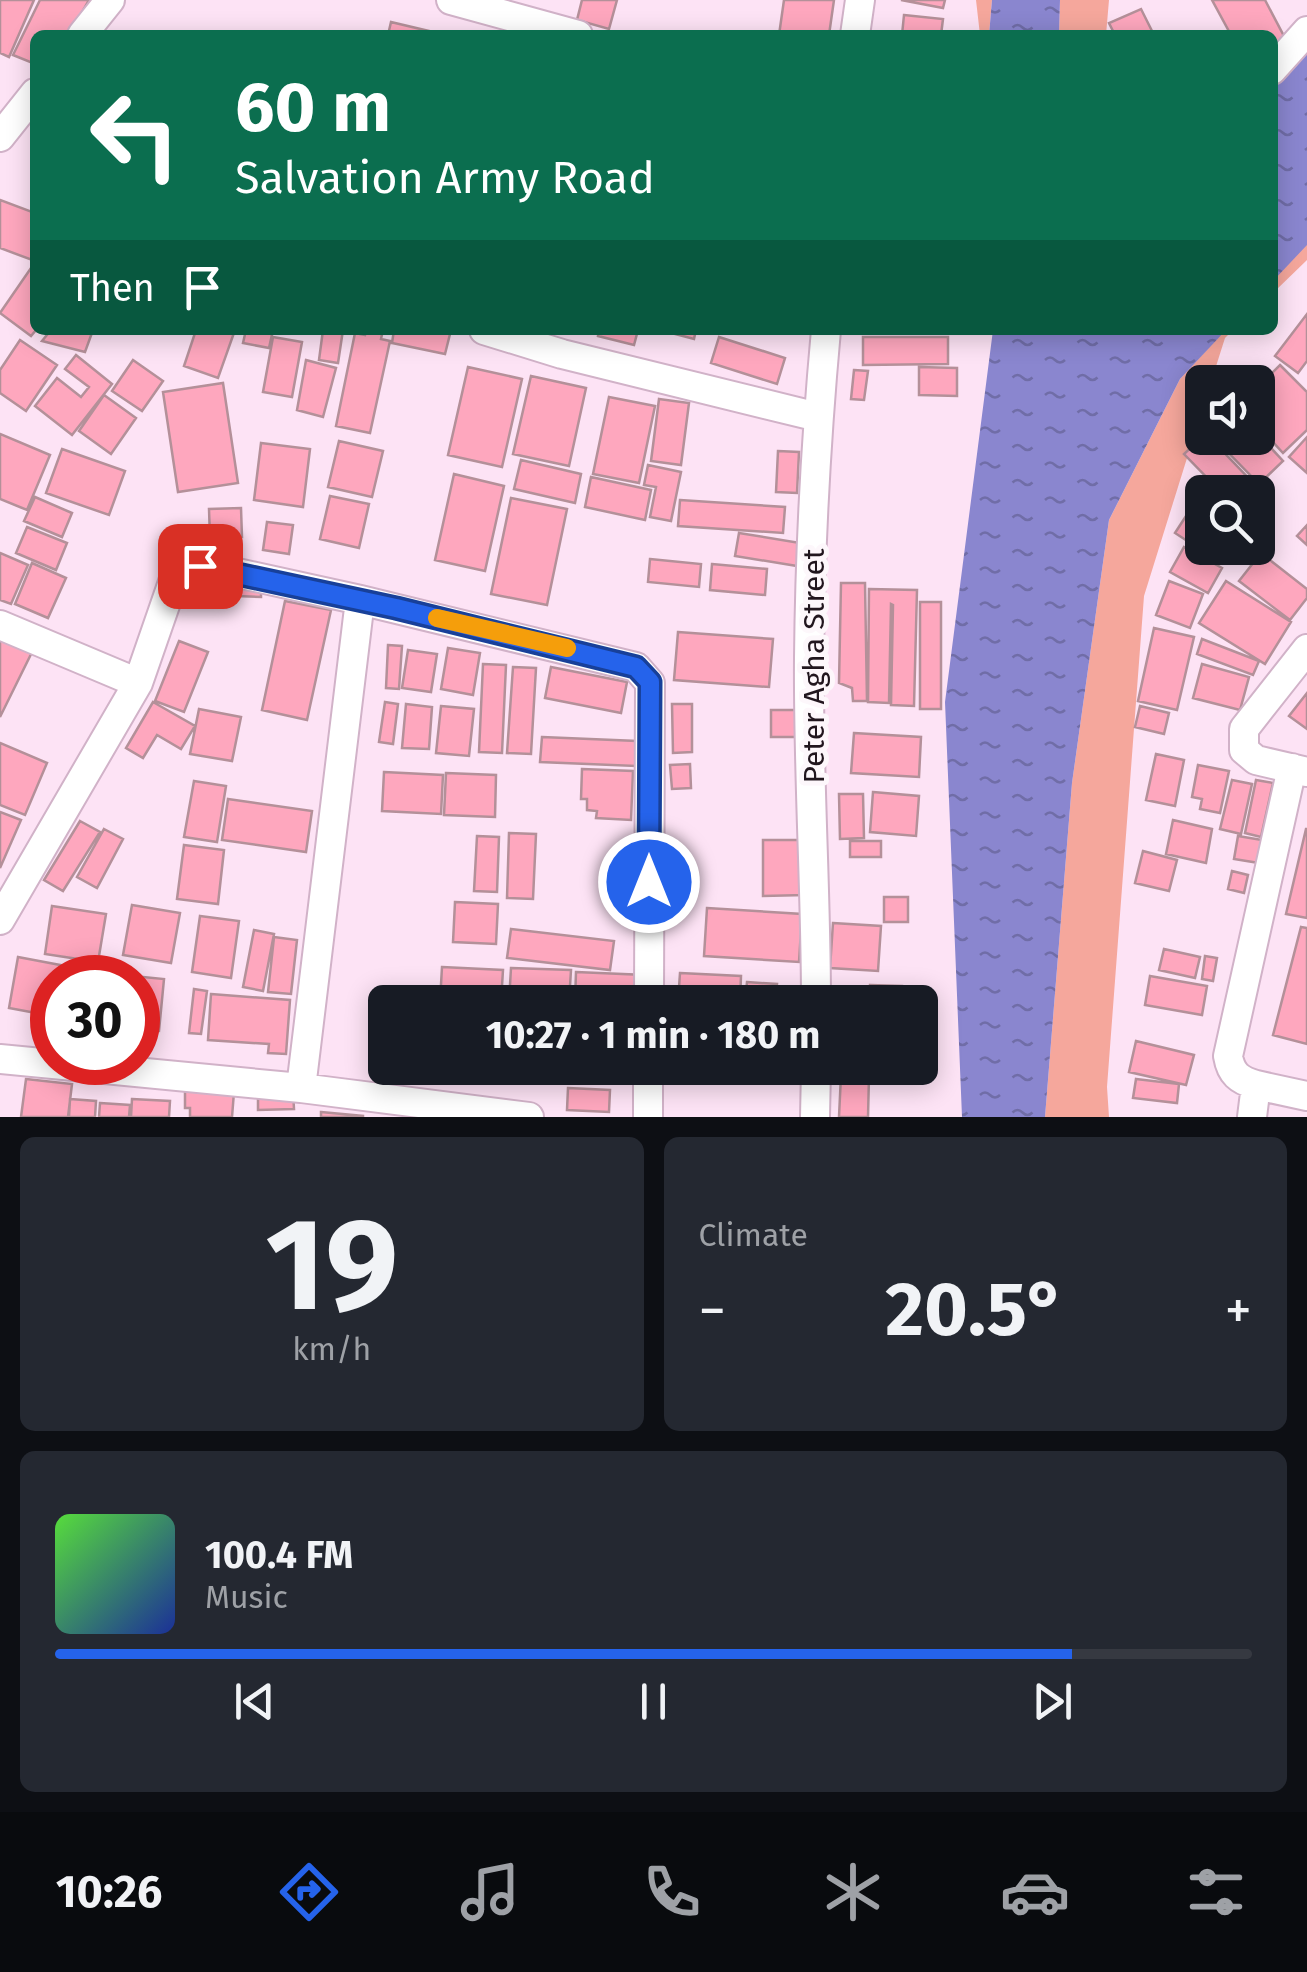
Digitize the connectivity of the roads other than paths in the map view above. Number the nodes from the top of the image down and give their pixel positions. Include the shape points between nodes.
1 (110, 0) edge
2 (451, 0) edge
3 (860, 0) edge
4 (86, 30) edge
5 (560, 30) edge
6 (857, 30) edge
7 (1307, 32) edge
8 (1278, 63) edge
9 (30, 102) edge
10 (17, 126) edge
11 (500, 335) edge
12 (826, 335) edge
13 (818, 417) junction
14 (360, 600) junction
15 (0, 625) edge
16 (1307, 649) edge
17 (138, 684) junction
18 (1300, 770) edge
19 (0, 920) edge
20 (649, 985) edge
21 (816, 985) edge
22 (0, 1059) edge
23 (648, 1085) edge
24 (816, 1085) edge
25 (1256, 1085) junction
26 (301, 1088) junction
27 (1307, 1096) edge
28 (529, 1117) edge
29 (648, 1117) edge
30 (815, 1117) edge
31 (1252, 1117) edge

1 - 4 street
2 - 5 street
3 - 6 street
7 - 8 street
9 - 10 street
11 - 13 street
12 - 13 street, Peter Agha Street
13 - 21 street, Peter Agha Street via 809,660
14 - 17 street via 184,568 173,582
14 - 20 street via 616,660 650,682
14 - 26 street
15 - 17 street
16 - 18 street via 1244,729 1244,750 1256,760
17 - 19 street
18 - 25 street via 1228,1056 1240,1080
22 - 26 street
23 - 29 street
24 - 30 street
25 - 27 street
25 - 31 street
26 - 28 street

